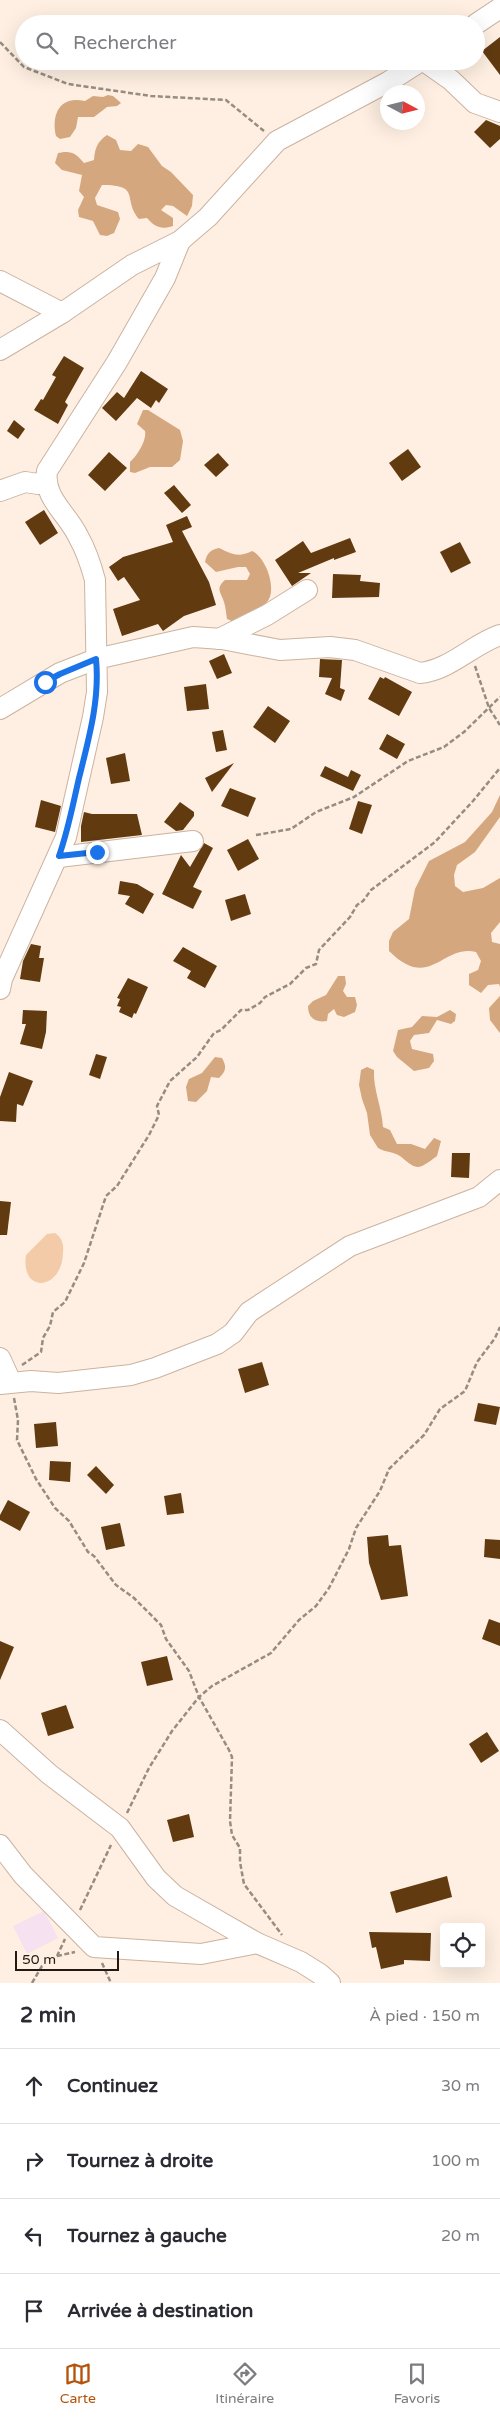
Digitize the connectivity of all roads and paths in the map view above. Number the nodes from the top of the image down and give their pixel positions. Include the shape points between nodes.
1 (500, 8) edge
2 (485, 18) edge
3 (0, 42) edge
4 (15, 58) edge
5 (32, 70) edge
6 (407, 70) edge
7 (436, 70) edge
8 (500, 112) edge
9 (277, 141) junction
10 (180, 241) junction
11 (0, 281) edge
12 (62, 313) junction
13 (0, 350) edge
14 (45, 481) junction
15 (0, 490) edge
16 (307, 590) dead end
17 (500, 635) edge
18 (218, 639) junction
19 (472, 648) junction
20 (96, 659) junction
21 (500, 697) edge
22 (489, 708) junction
23 (0, 709) edge
24 (500, 725) edge
25 (500, 768) edge
26 (256, 835) dead end
27 (193, 841) dead end
28 (59, 856) junction
29 (0, 990) edge
30 (500, 1180) edge
31 (500, 1327) edge
32 (10, 1374) edge
33 (199, 1697) junction
34 (0, 1730) edge
35 (120, 1828) junction
36 (0, 1844) edge
37 (284, 1939) dead end
38 (257, 1942) junction
39 (330, 1983) edge

1 - 2 street
3 - 4 path
5 - 9 path via 68,84 151,96 226,100
6 - 9 street
7 - 8 street via 476,103
9 - 10 street via 208,217
10 - 12 street via 132,265
10 - 14 street via 164,278 117,362 52,461
11 - 12 street
12 - 13 street
14 - 15 street via 38,484 25,482
14 - 20 street via 51,498 78,534 90,562 95,580
16 - 18 street via 267,615
17 - 19 street
18 - 19 street via 280,650 330,647 355,650 420,673 449,663
18 - 20 street via 193,637
19 - 22 path
20 - 23 street via 60,674
20 - 28 street via 98,679 93,717
21 - 22 path
22 - 24 path
22 - 26 path via 444,747 408,761 354,797 316,812 291,829
25 - 32 path via 435,842 371,890 319,950 316,964 260,1003 241,1010 214,1033 198,1057 170,1081 157,1106 159,1115 150,1135 106,1196 84,1263 65,1302 53,1312 41,1352
27 - 28 street
28 - 29 street via 2,979
30 - 32 street via 479,1197 350,1246 249,1312 233,1333 217,1344 132,1375 58,1383
31 - 33 path via 478,1362 465,1391 440,1408 424,1435 389,1469 380,1491 356,1528 330,1588 316,1606 298,1620 271,1654 212,1686
32 - 33 path via 18,1420 17,1440 36,1479 116,1585 161,1625
33 - 35 path via 149,1768
33 - 37 path via 232,1757 230,1821 232,1835 240,1848 244,1884
34 - 35 street via 48,1774
35 - 38 street via 156,1878 170,1891
36 - 38 street via 23,1875 94,1947 202,1954
38 - 39 street via 301,1962

